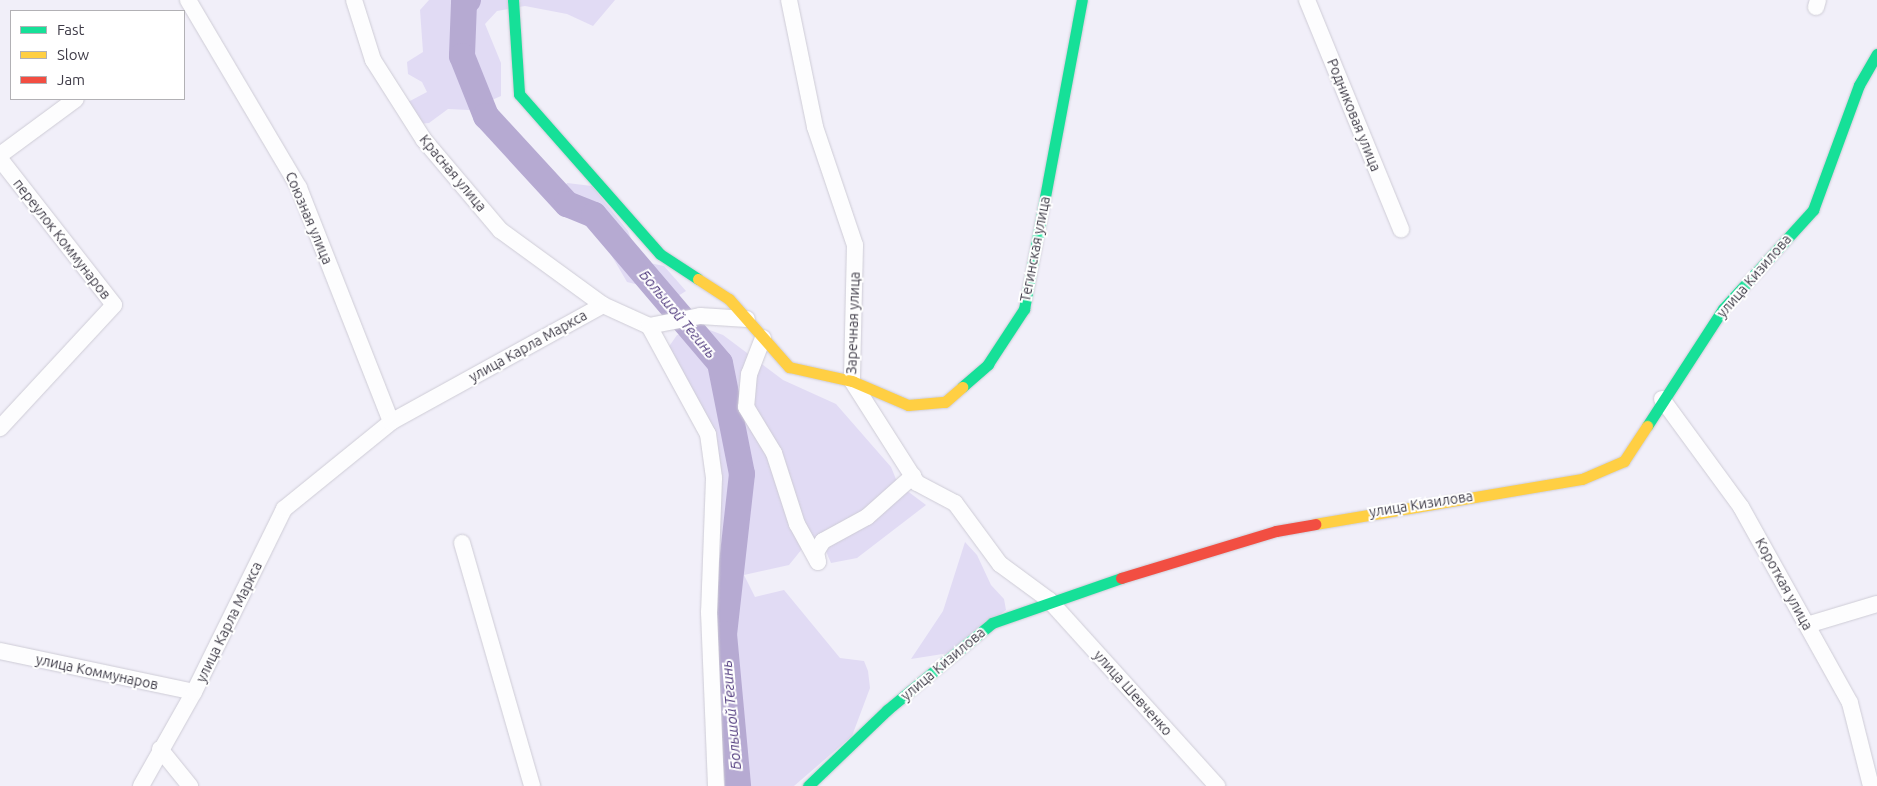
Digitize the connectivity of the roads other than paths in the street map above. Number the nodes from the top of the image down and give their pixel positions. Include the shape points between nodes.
1 (354, 0) edge
2 (513, 0) edge
3 (789, 0) edge
4 (1082, 0) edge
5 (1307, 0) edge
6 (189, 10) edge
7 (1877, 54) edge
8 (75, 100) edge
9 (0, 157) edge
10 (1401, 229) dead end
11 (603, 305) junction
12 (747, 319) junction
13 (649, 326) junction
14 (764, 338) junction
15 (852, 381) junction
16 (1662, 399) junction
17 (391, 422) junction
18 (0, 428) edge
19 (913, 476) junction
20 (462, 543) dead end
21 (1050, 600) junction
22 (1877, 604) edge
23 (1808, 625) junction
24 (0, 651) edge
25 (194, 692) junction
26 (160, 749) junction
27 (141, 786) edge
28 (190, 786) edge
29 (532, 786) edge
30 (716, 786) edge
31 (808, 786) edge
32 (1217, 786) edge
33 (1871, 786) edge

1 - 11 street, Красная улица via 374,60 424,140 500,230
2 - 12 street, Заречная улица via 519,94 660,254 729,299
3 - 15 street, Заречная улица via 815,127 855,245
4 - 15 street, Тегинская улица via 1024,309 988,364 945,402 908,405
5 - 10 street, Родниковая улица
6 - 17 street, Союзная улица via 299,188
7 - 16 street, улица Кизилова via 1859,85 1814,210 1723,309
8 - 9 street
9 - 18 street, переулок Коммунаров via 114,304
11 - 13 street, улица Карла Маркса
11 - 17 street, улица Карла Маркса
12 - 13 street via 700,316
12 - 14 street, Заречная улица
13 - 30 street via 708,434 714,478 709,612
14 - 15 street, Заречная улица via 789,367
14 - 19 street via 749,374 746,407 774,453 797,524 818,562 816,552 823,541 867,517
15 - 19 street
16 - 21 street, улица Кизилова via 1624,460 1582,479 1276,532
16 - 23 street, Короткая улица via 1741,507
17 - 25 street, улица Карла Маркса via 284,509
19 - 21 street via 955,503 1000,564
20 - 29 street
21 - 31 street, улица Кизилова via 992,623 887,710
21 - 32 street, улица Шевченко
22 - 23 street
23 - 33 street, Короткая улица via 1850,703
24 - 25 street, улица Коммунаров
25 - 26 street, улица Карла Маркса
26 - 27 street, улица Карла Маркса
26 - 28 street

